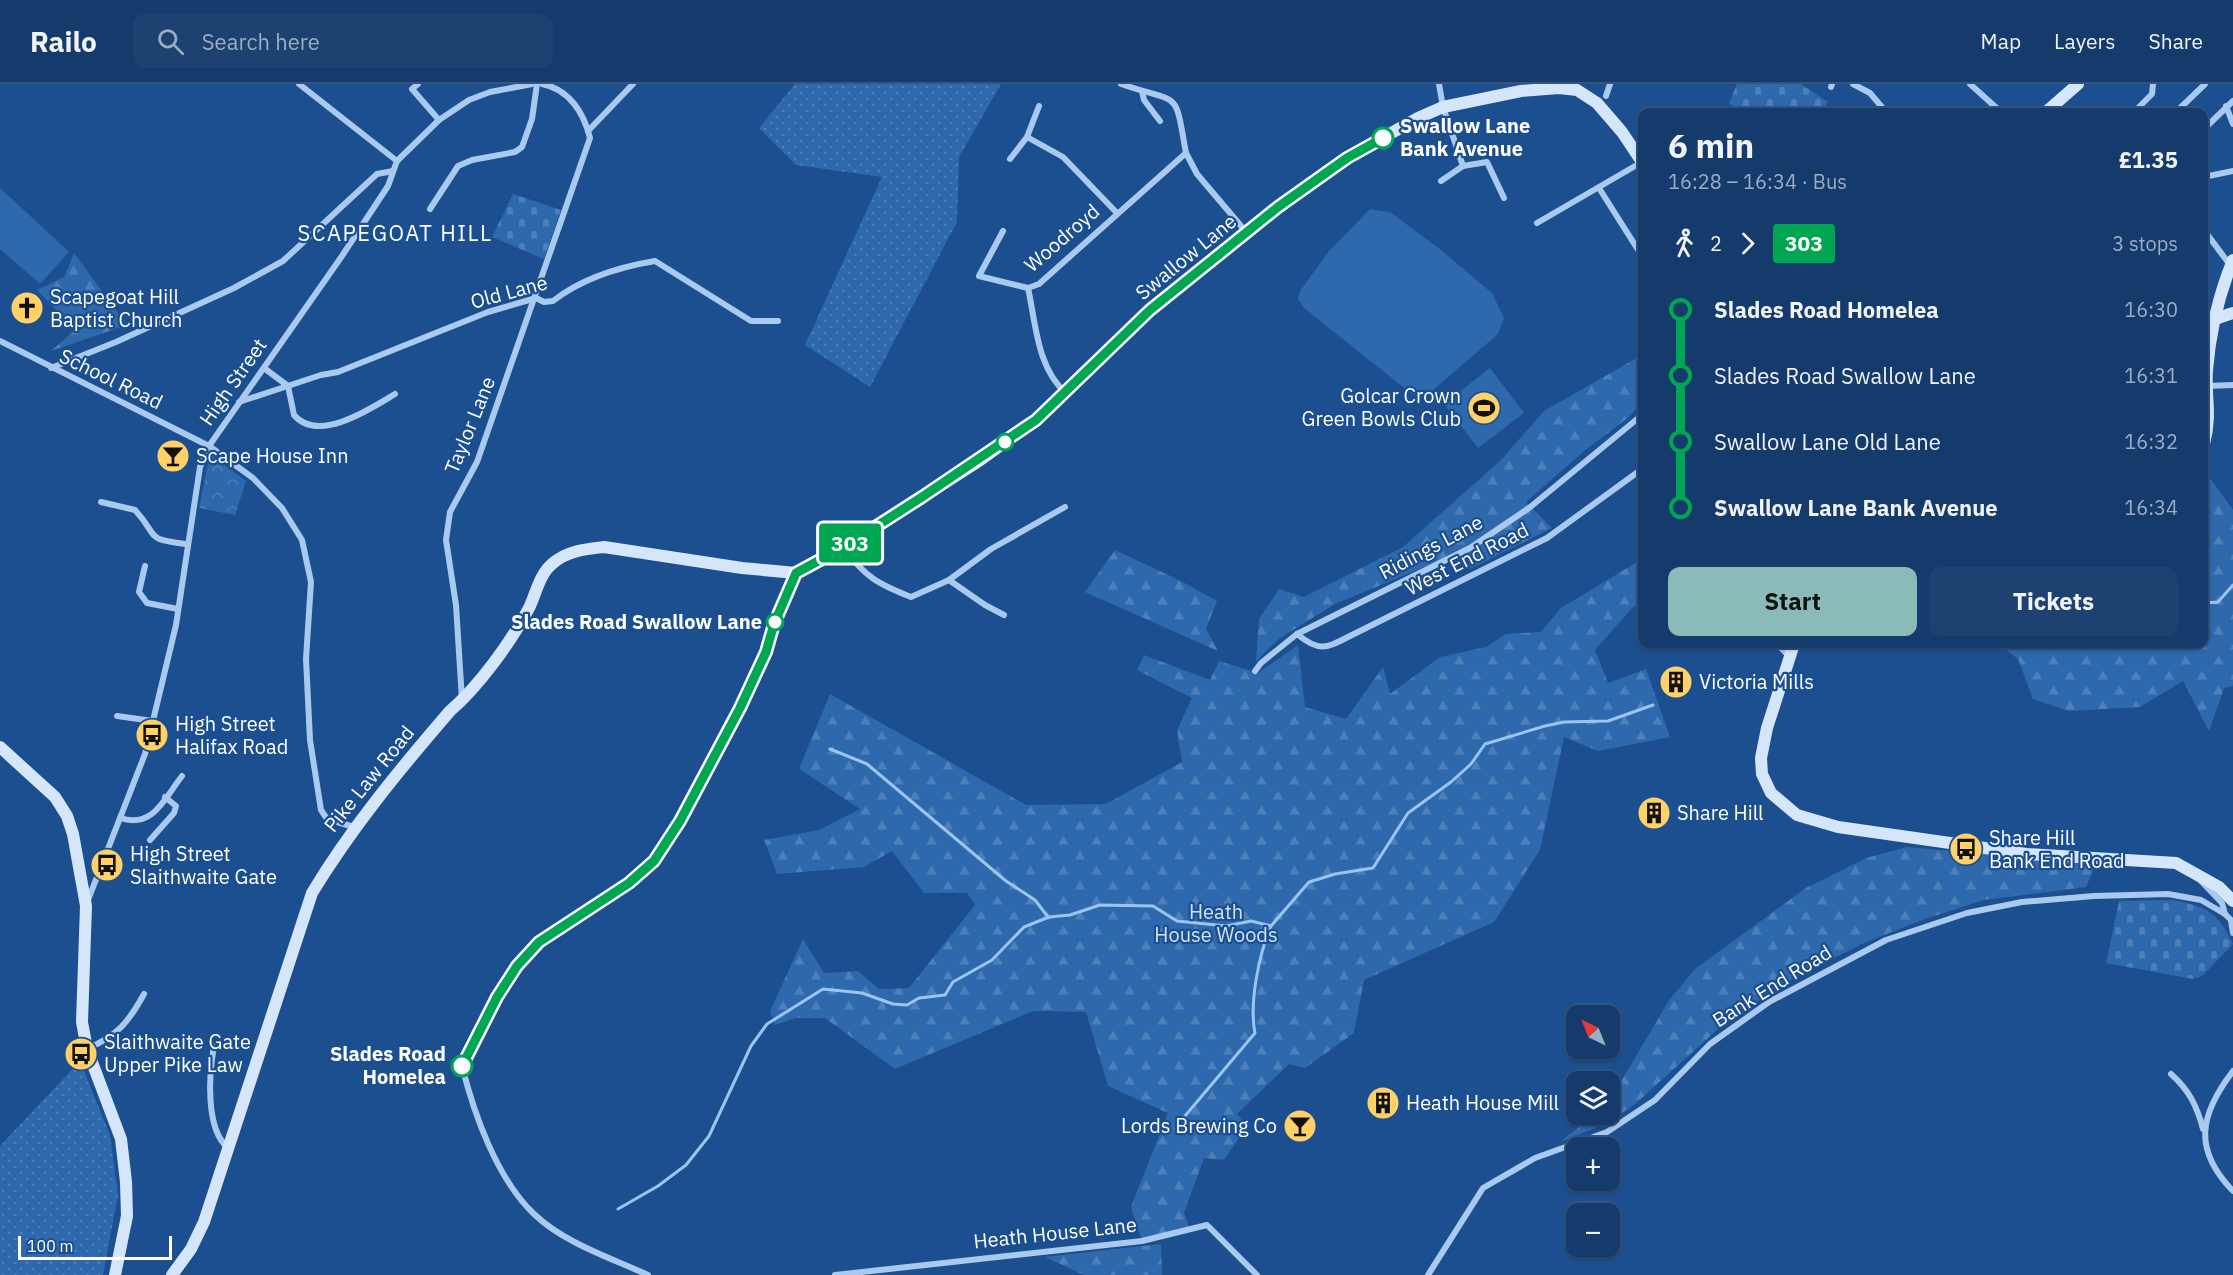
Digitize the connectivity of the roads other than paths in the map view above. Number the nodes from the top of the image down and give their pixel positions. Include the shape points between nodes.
1 (299, 84) edge
2 (418, 84) edge
3 (485, 84) edge
4 (532, 84) edge
5 (537, 84) edge
6 (542, 84) edge
7 (633, 84) edge
8 (1121, 84) edge
9 (1440, 84) edge
10 (1610, 84) edge
11 (1853, 84) edge
12 (1970, 84) edge
13 (2078, 84) edge
14 (2153, 84) edge
15 (2205, 84) edge
16 (1577, 87) edge
17 (490, 92) junction
18 (1142, 92) junction
19 (1606, 96) dead end
20 (2233, 101) edge
21 (1039, 106) dead end
22 (2226, 106) junction
23 (1443, 107) junction
24 (1883, 108) edge
25 (1997, 108) edge
26 (2051, 108) edge
27 (2138, 108) edge
28 (2180, 108) edge
29 (439, 120) junction
30 (1161, 121) dead end
31 (2233, 124) edge
32 (2208, 125) edge
33 (588, 131) junction
34 (1027, 137) junction
35 (1186, 153) junction
36 (1638, 156) edge
37 (1010, 159) dead end
38 (397, 161) junction
39 (1638, 164) edge
40 (1462, 166) junction
41 (393, 171) junction
42 (2233, 171) edge
43 (2208, 176) edge
44 (1441, 181) dead end
45 (1599, 188) junction
46 (1504, 198) dead end
47 (430, 209) dead end
48 (1117, 213) junction
49 (1537, 223) dead end
50 (1003, 231) dead end
51 (1248, 234) junction
52 (2208, 235) edge
53 (1638, 250) edge
54 (2232, 263) edge
55 (1028, 288) junction
56 (536, 298) junction
57 (2233, 313) edge
58 (2215, 319) junction
59 (778, 321) dead end
60 (2208, 323) edge
61 (0, 341) edge
62 (2208, 364) edge
63 (51, 368) junction
64 (264, 368) junction
65 (2208, 384) edge
66 (2233, 385) edge
67 (288, 386) junction
68 (1067, 393) junction
69 (395, 394) dead end
70 (2208, 400) edge
71 (239, 402) junction
72 (1638, 418) edge
73 (2208, 422) edge
74 (209, 446) junction
75 (1638, 472) edge
76 (101, 502) dead end
77 (1065, 507) dead end
78 (186, 544) junction
79 (844, 547) junction
80 (144, 566) dead end
81 (796, 573) junction
82 (949, 580) junction
83 (178, 609) junction
84 (1004, 615) dead end
85 (1297, 634) junction
86 (1781, 648) edge
87 (1793, 648) edge
88 (1790, 657) junction
89 (1255, 671) dead end
90 (462, 701) junction
91 (117, 716) dead end
92 (153, 721) junction
93 (4, 750) edge
94 (182, 776) dead end
95 (165, 797) junction
96 (120, 818) junction
97 (354, 827) junction
98 (150, 840) dead end
99 (2191, 871) junction
100 (2233, 901) edge
101 (86, 906) junction
102 (2225, 914) junction
103 (2232, 922) edge
104 (2233, 933) edge
105 (144, 994) dead end
106 (214, 1046) dead end
107 (87, 1049) junction
108 (2233, 1071) edge
109 (2171, 1074) dead end
110 (2204, 1131) junction
111 (229, 1149) junction
112 (2233, 1191) edge
113 (115, 1275) edge
114 (172, 1275) edge
115 (648, 1275) edge
116 (835, 1275) edge
117 (1257, 1275) edge
118 (1428, 1275) edge

1 - 38 street
2 - 29 street via 412,89
3 - 17 street
4 - 17 street, High Street
5 - 47 street via 532,119 522,147 458,166
6 - 33 street via 552,86 571,100 585,118
7 - 33 street
8 - 18 street
9 - 23 street
10 - 19 street
11 - 24 street via 1870,93
12 - 25 street
13 - 26 street
14 - 27 street via 2152,94
15 - 28 street
16 - 23 street, Swallow Lane via 1521,91
16 - 36 street via 1597,103
17 - 29 street, High Street via 469,100
18 - 30 street
18 - 35 street via 1164,95 1174,101 1180,113
20 - 22 street
21 - 34 street
22 - 31 street
22 - 32 street
23 - 40 street
23 - 51 street, Swallow Lane via 1347,158 1278,207
29 - 38 street, High Street
33 - 56 street, Taylor Lane via 590,138
34 - 37 street
34 - 48 street, Woodroyd via 1063,157
35 - 48 street, Woodroyd
35 - 51 street via 1197,174
38 - 41 street, High Street
39 - 45 street
40 - 44 street
40 - 46 street via 1487,162
41 - 63 street via 377,174 283,261 202,303
41 - 64 street, High Street via 388,186
42 - 43 street
45 - 49 street
45 - 53 street
48 - 55 street, Woodroyd via 1039,284
50 - 55 street, Woodroyd via 979,276
51 - 68 street, Swallow Lane via 1150,310
52 - 54 street
54 - 58 street
55 - 68 street, Woodroyd via 1046,370
56 - 59 street, Old Lane via 553,301 564,291 597,277 629,265 655,261 751,321
56 - 67 street, Old Lane via 488,312 338,372
56 - 90 street, Taylor Lane via 477,462 450,512 446,540 456,605
57 - 58 street
58 - 60 street
58 - 62 street
61 - 63 street, School Road
63 - 74 street, School Road
64 - 67 street
64 - 71 street, High Street
65 - 66 street
67 - 69 street via 294,415 306,424 337,425
67 - 71 street, Old Lane
68 - 79 street, Swallow Lane via 979,461
70 - 73 street
71 - 74 street, High Street
72 - 85 street, Ridings Lane via 1529,508 1470,548
74 - 78 street, High Street via 200,467
74 - 97 street, School Road via 253,478 282,508 302,540 311,582 306,659 310,740 321,810 327,819
75 - 85 street, West End Road via 1547,538 1325,648 1311,646
76 - 78 street via 135,510 160,541
77 - 82 street via 990,549
78 - 83 street, High Street
79 - 81 street, Swallow Lane
79 - 82 street via 860,570 878,584 911,597
80 - 83 street via 139,592 147,603
81 - 90 street, Pike Law Road via 604,547 581,550 546,569 512,637
81 - 115 street via 740,708 680,821 654,861 629,883 539,942 497,997 462,1066 488,1147 533,1214 561,1234
82 - 84 street
83 - 92 street, High Street
85 - 89 street, Ridings Lane
86 - 88 street
87 - 88 street
88 - 99 street via 1761,758 1762,774 1771,793 1797,815 1838,827 2027,854 2156,860 2176,863
90 - 97 street, Pike Law Road
91 - 92 street
92 - 96 street, High Street via 145,754
93 - 101 street via 55,797 67,816
94 - 95 street
95 - 96 street via 151,816 139,822
95 - 98 street via 176,806 174,813
96 - 101 street, High Street
97 - 111 street, Pike Law Road via 312,893
99 - 100 street via 2219,887
99 - 102 street via 2222,903
101 - 107 street via 82,1022
102 - 103 street
102 - 118 street, Bank End Road via 2201,900 2156,894 2022,902 1967,913 1886,940 1789,992 1710,1044 1655,1100 1630,1118 1607,1132 1535,1158 1497,1177 1483,1188
103 - 104 street
105 - 107 street via 128,1022 110,1039
106 - 111 street via 210,1066 214,1119 216,1132
107 - 113 street via 121,1139 125,1171 127,1216
108 - 110 street via 2209,1108
109 - 110 street via 2186,1087 2198,1108
110 - 112 street via 2216,1173
111 - 114 street, Pike Law Road via 204,1222
116 - 117 street, Heath House Lane via 1142,1241 1207,1225

